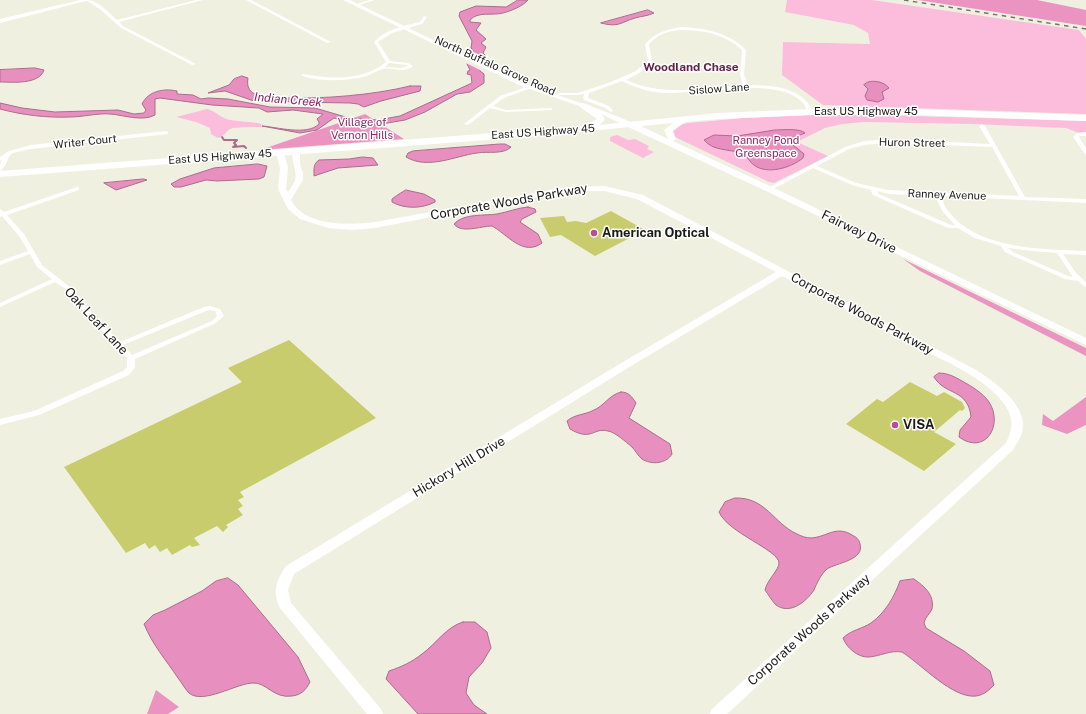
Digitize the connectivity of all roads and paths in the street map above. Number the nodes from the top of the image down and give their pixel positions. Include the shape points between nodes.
1 (88, 0) edge
2 (200, 0) edge
3 (248, 0) edge
4 (346, 0) edge
5 (373, 0) edge
6 (356, 3) edge
7 (425, 17) dead end
8 (0, 21) edge
9 (116, 22) junction
10 (406, 27) junction
11 (329, 42) dead end
12 (388, 62) junction
13 (194, 64) dead end
14 (383, 68) junction
15 (303, 75) dead end
16 (621, 79) junction
17 (532, 86) junction
18 (746, 87) junction
19 (587, 92) junction
20 (559, 94) junction
21 (583, 105) junction
22 (490, 107) junction
23 (550, 109) dead end
24 (611, 111) junction
25 (810, 112) junction
26 (1086, 118) edge
27 (687, 119) junction
28 (466, 124) dead end
29 (641, 124) junction
30 (631, 125) junction
31 (982, 126) dead end
32 (584, 129) junction
33 (166, 133) dead end
34 (1086, 134) edge
35 (672, 138) junction
36 (993, 146) junction
37 (296, 152) junction
38 (1086, 152) edge
39 (280, 153) junction
40 (6, 155) junction
41 (0, 159) edge
42 (812, 166) junction
43 (0, 169) edge
44 (0, 174) edge
45 (772, 187) junction
46 (77, 189) dead end
47 (874, 189) junction
48 (936, 194) junction
49 (1023, 198) junction
50 (287, 200) junction
51 (1086, 200) edge
52 (1, 213) edge
53 (960, 226) junction
54 (1003, 245) junction
55 (1058, 251) junction
56 (30, 252) junction
57 (1086, 253) edge
58 (0, 263) edge
59 (782, 272) junction
60 (56, 279) junction
61 (1078, 279) junction
62 (1086, 285) edge
63 (0, 305) edge
64 (1086, 335) edge
65 (1086, 342) edge
66 (118, 345) junction
67 (131, 358) junction
68 (0, 422) edge
69 (376, 714) edge
70 (717, 714) edge

1 - 8 street
1 - 9 street
2 - 9 street
3 - 11 street
4 - 6 street, North Buffalo Grove Road
5 - 6 street
6 - 10 street, North Buffalo Grove Road
7 - 10 street via 424,20
9 - 13 street
10 - 12 street via 380,37 376,42
10 - 17 street, North Buffalo Grove Road
12 - 14 street
12 - 14 street via 411,66 402,69
14 - 15 street via 349,77 317,79
16 - 18 street, Sislow Lane via 650,90 666,92
16 - 18 street via 644,68 650,61 647,44 654,36 678,30 701,30 724,35 739,43 744,50 742,74
16 - 19 street
17 - 20 street, North Buffalo Grove Road
17 - 21 street, North Buffalo Grove Road
17 - 22 street via 506,95
18 - 25 street, Sislow Lane via 767,88 792,94 804,101
19 - 20 street
19 - 24 street via 586,99
20 - 24 street, North Buffalo Grove Road
21 - 30 street, North Buffalo Grove Road
21 - 32 main road via 595,111 601,120
22 - 23 street via 506,111
22 - 28 street
24 - 29 street, North Buffalo Grove Road
25 - 26 main road, East US Highway 45 via 882,111
25 - 27 main road, East US Highway 45
27 - 29 main road, East US Highway 45
27 - 35 main road via 668,128
29 - 30 main road, East US Highway 45
29 - 35 street, Fairway Drive
30 - 32 main road, East US Highway 45
30 - 45 street, Fairway Drive
31 - 36 street
32 - 37 main road, East US Highway 45
33 - 40 street, Writer Court via 31,147
34 - 38 street via 1079,134 1076,137
35 - 45 street, Fairway Drive
36 - 42 street, Huron Street via 864,143 847,148
36 - 49 street
37 - 39 main road, East US Highway 45
37 - 50 street via 299,180
39 - 44 main road, East US Highway 45
39 - 50 street via 284,168 282,189
40 - 41 street, Writer Court
40 - 43 street
42 - 45 street, Huron Street
42 - 47 street, Ranney Avenue via 845,181
45 - 64 street, Fairway Drive
45 - 65 street, Fairway Drive
46 - 52 street
47 - 48 street, Ranney Avenue
47 - 53 street via 877,195 950,227
48 - 49 street, Ranney Avenue
48 - 53 street via 948,215
49 - 51 street, Ranney Avenue
50 - 59 street, Corporate Woods Parkway via 291,207 310,220 328,225 353,227 586,187 606,188 640,197
52 - 56 street, Oak Leaf Lane via 22,235
53 - 54 street
54 - 55 street
54 - 61 street via 1011,254 1067,278
55 - 57 street
55 - 61 street
56 - 58 street
56 - 60 street, Oak Leaf Lane via 39,266
59 - 69 street, Hickory Hill Drive via 290,570 282,584 283,602
59 - 70 street, Corporate Woods Parkway via 987,381 1003,395 1016,415 1015,436 1009,447
60 - 63 street
60 - 66 street, Oak Leaf Lane via 69,289
61 - 62 street
66 - 67 street, Oak Leaf Lane
66 - 67 street via 204,309 218,310 221,316 214,322
67 - 68 street via 131,367 126,372 36,413

